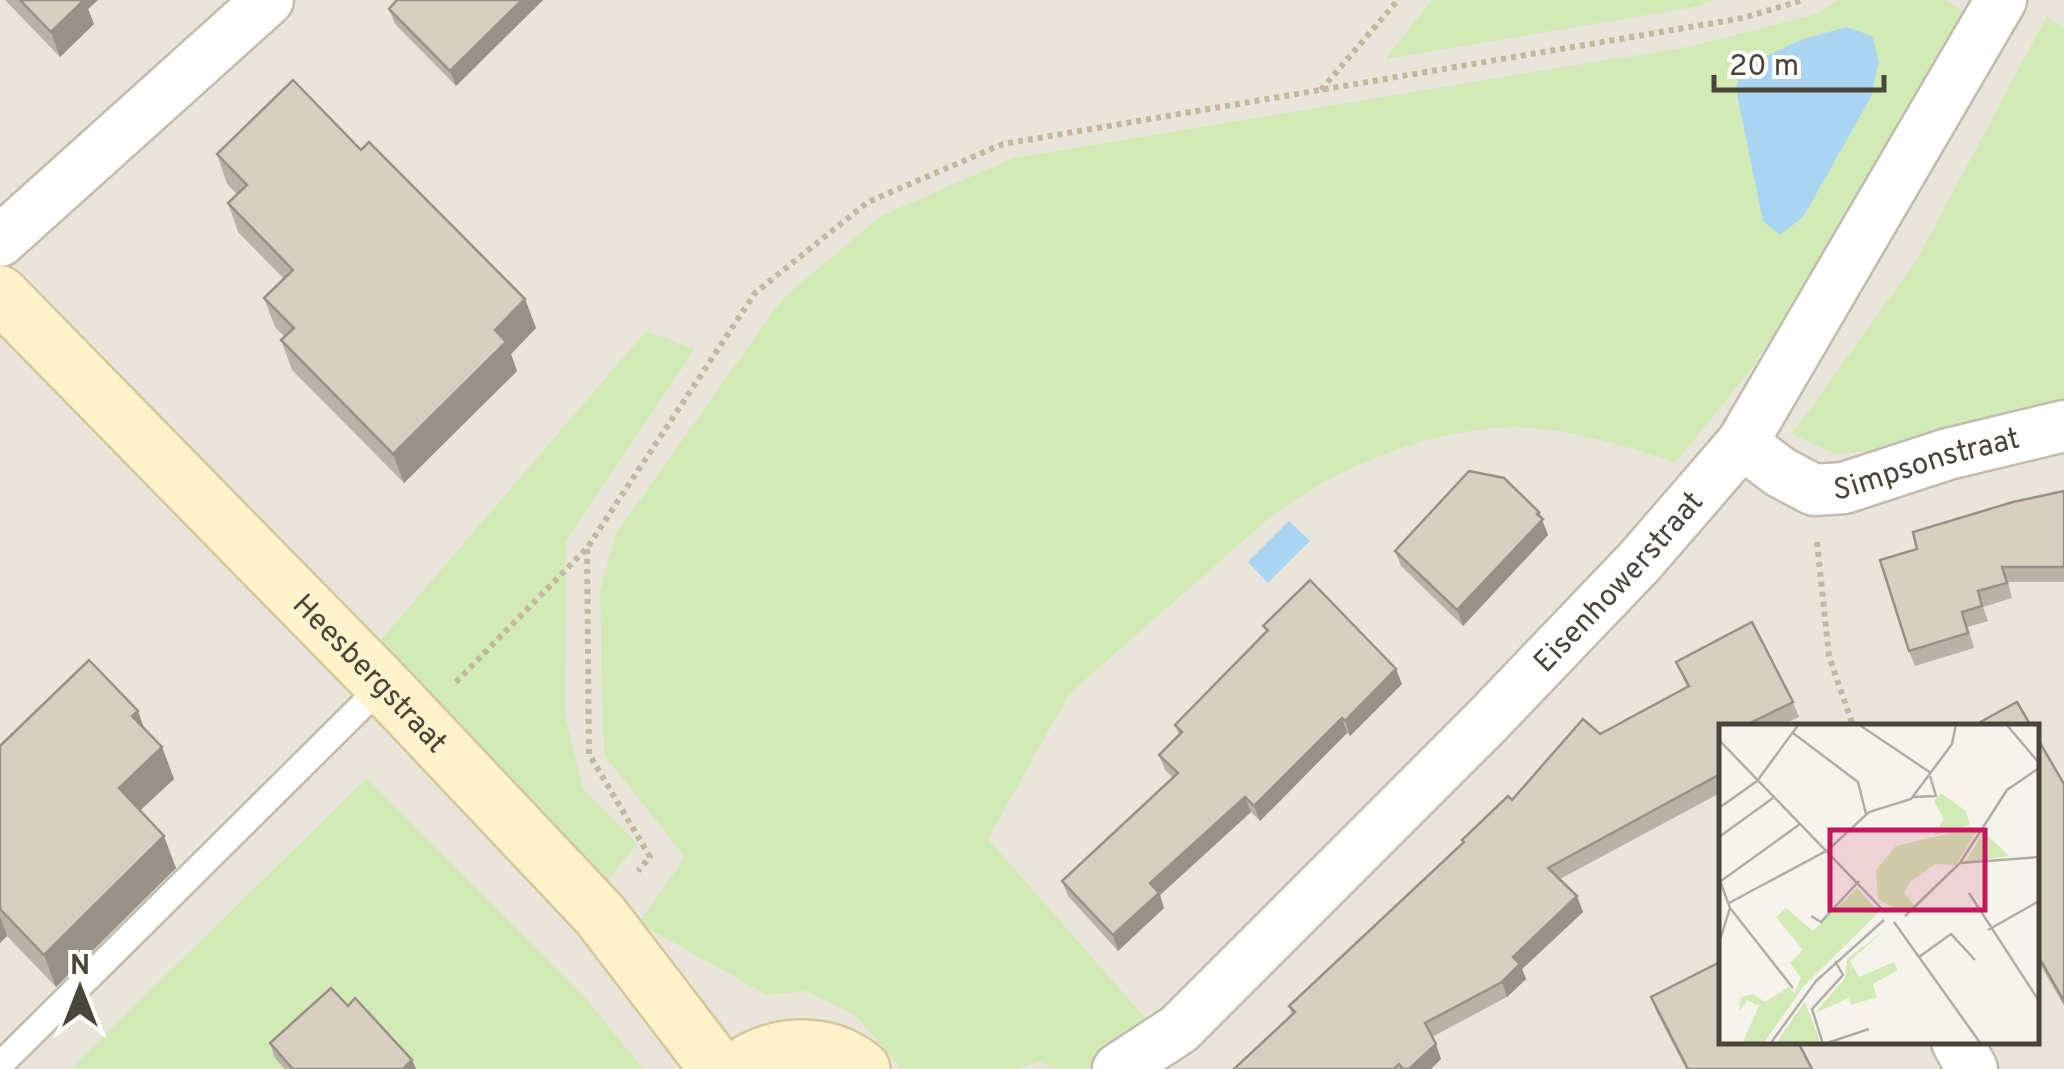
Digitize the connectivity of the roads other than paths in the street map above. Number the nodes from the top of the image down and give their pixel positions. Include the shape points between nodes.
1 (268, 0) edge
2 (2001, 0) edge
3 (0, 242) edge
4 (0, 294) edge
5 (2064, 426) edge
6 (1742, 443) junction
7 (400, 704) junction
8 (1958, 1044) edge
9 (0, 1065) edge
10 (718, 1069) edge
11 (739, 1069) edge
12 (862, 1069) edge
13 (1118, 1069) edge
14 (1972, 1069) edge

1 - 3 street
2 - 6 street, Eisenhowerstraat
4 - 7 street, Heesbergstraat
5 - 6 street, Simpsonstraat via 1844,488 1814,490
6 - 13 street, Eisenhowerstraat via 1640,561 1180,1030
7 - 9 lane
7 - 10 street, Heesbergstraat via 600,916
8 - 14 street
11 - 12 street via 770,1051 800,1046 830,1051

